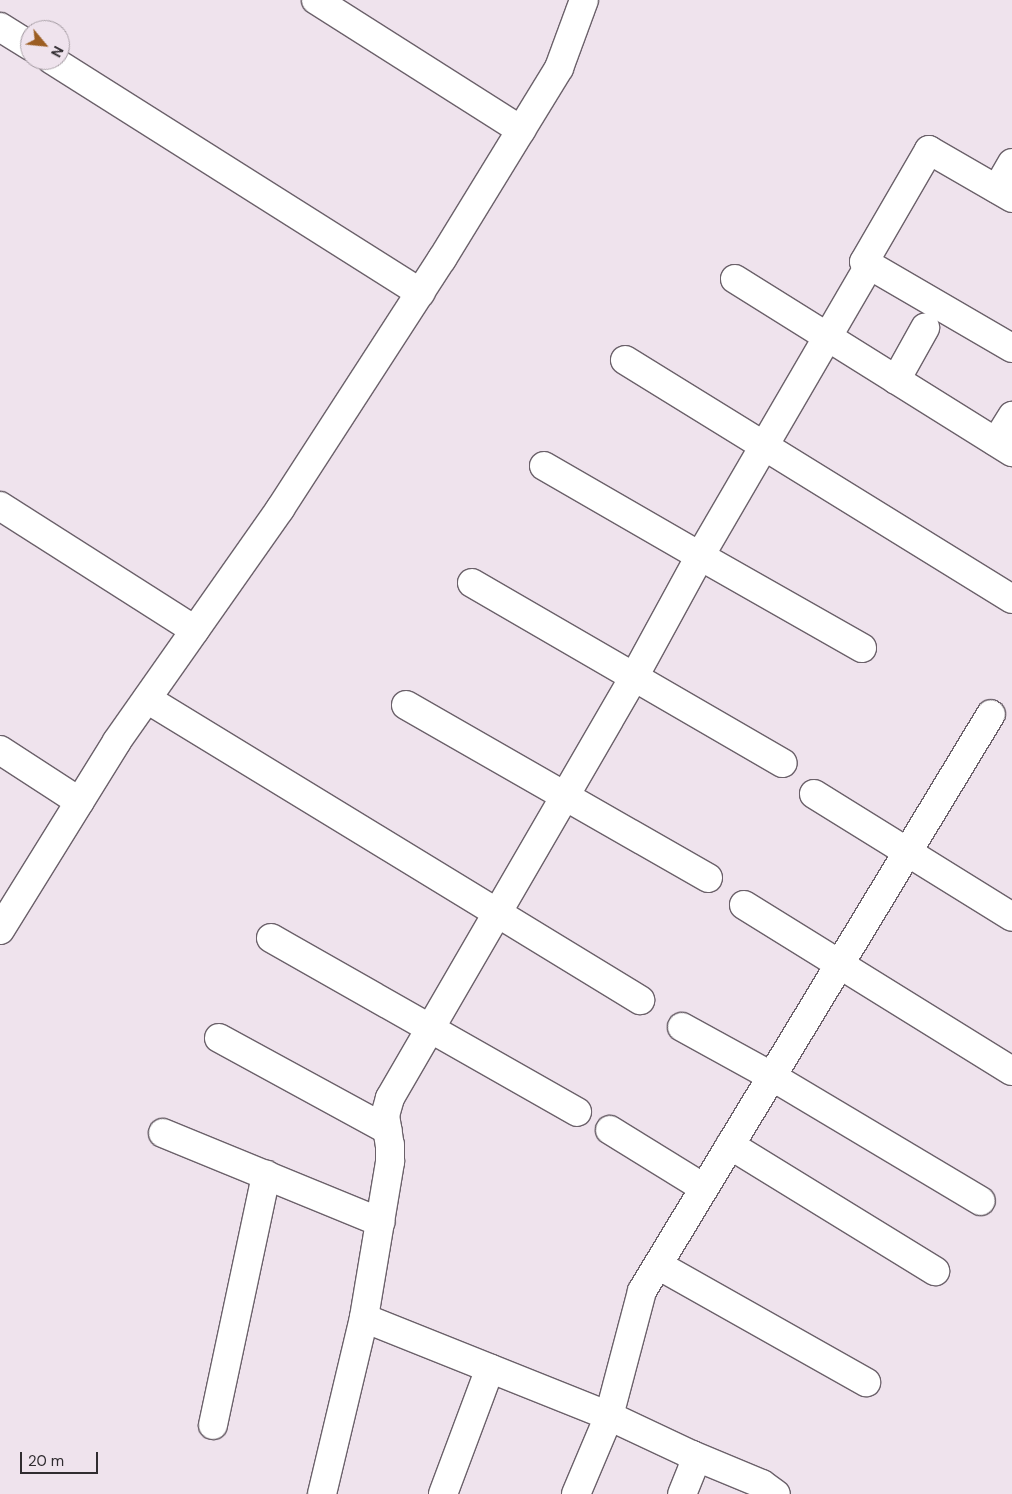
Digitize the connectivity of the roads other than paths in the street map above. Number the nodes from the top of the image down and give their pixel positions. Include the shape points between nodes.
1 (316, 0) edge
2 (584, 0) edge
3 (0, 27) edge
4 (20, 40) edge
5 (68, 70) edge
6 (521, 130) junction
7 (1012, 163) edge
8 (1004, 194) edge
9 (869, 266) junction
10 (735, 279) dead end
11 (420, 293) junction
12 (925, 328) dead end
13 (828, 337) junction
14 (1012, 348) edge
15 (625, 360) dead end
16 (896, 380) junction
17 (1012, 416) edge
18 (764, 446) junction
19 (1004, 447) edge
20 (544, 466) dead end
21 (0, 506) edge
22 (700, 556) junction
23 (472, 583) dead end
24 (1012, 599) edge
25 (195, 630) junction
26 (862, 648) dead end
27 (634, 677) junction
28 (147, 699) junction
29 (406, 705) dead end
30 (991, 714) dead end
31 (0, 750) edge
32 (783, 763) dead end
33 (814, 794) dead end
34 (566, 796) junction
35 (80, 802) junction
36 (907, 853) junction
37 (708, 878) dead end
38 (8, 899) edge
39 (744, 905) dead end
40 (498, 913) junction
41 (1012, 917) edge
42 (0, 930) edge
43 (271, 938) dead end
44 (840, 964) junction
45 (640, 1000) dead end
46 (682, 1027) dead end
47 (430, 1029) junction
48 (219, 1038) dead end
49 (1012, 1071) edge
50 (772, 1076) junction
51 (577, 1112) dead end
52 (388, 1130) junction
53 (610, 1130) dead end
54 (163, 1133) dead end
55 (730, 1145) junction
56 (266, 1176) junction
57 (704, 1188) junction
58 (981, 1202) dead end
59 (380, 1222) junction
60 (658, 1265) junction
61 (935, 1271) dead end
62 (364, 1318) junction
63 (490, 1368) junction
64 (866, 1382) dead end
65 (609, 1416) junction
66 (213, 1424) dead end
67 (692, 1455) junction
68 (322, 1494) edge
69 (443, 1494) edge
70 (576, 1494) edge
71 (682, 1494) edge
72 (776, 1494) edge

1 - 6 street
2 - 6 street via 559,68
3 - 4 street
5 - 11 street
6 - 11 street
7 - 8 street
8 - 9 street via 929,150 864,262
9 - 13 street
9 - 14 street
10 - 13 street
11 - 25 street via 280,509
12 - 16 street
13 - 16 street
13 - 18 street
15 - 18 street
16 - 19 street
17 - 19 street
18 - 22 street
18 - 24 street
20 - 22 street
21 - 25 street
22 - 26 street
22 - 27 street
23 - 27 street
25 - 28 street
27 - 32 street
27 - 34 street
28 - 35 street
28 - 40 street
29 - 34 street
30 - 36 street
31 - 35 street
33 - 36 street
34 - 37 street
34 - 40 street
35 - 38 street
36 - 41 street
36 - 44 street
38 - 42 street
39 - 44 street
40 - 45 street
40 - 47 street
43 - 47 street
44 - 49 street
44 - 50 street
46 - 50 street
47 - 51 street
47 - 52 street via 390,1098 385,1114
48 - 52 street
50 - 55 street
50 - 58 street
52 - 59 street via 390,1162
53 - 57 street
54 - 56 street
55 - 57 street
55 - 61 street
56 - 59 street
56 - 66 street
57 - 60 street
59 - 62 street
60 - 64 street
60 - 65 street via 642,1290
62 - 63 street
62 - 68 street
63 - 65 street
63 - 69 street
65 - 67 street
65 - 70 street
67 - 71 street via 693,1467
67 - 72 street via 762,1484

